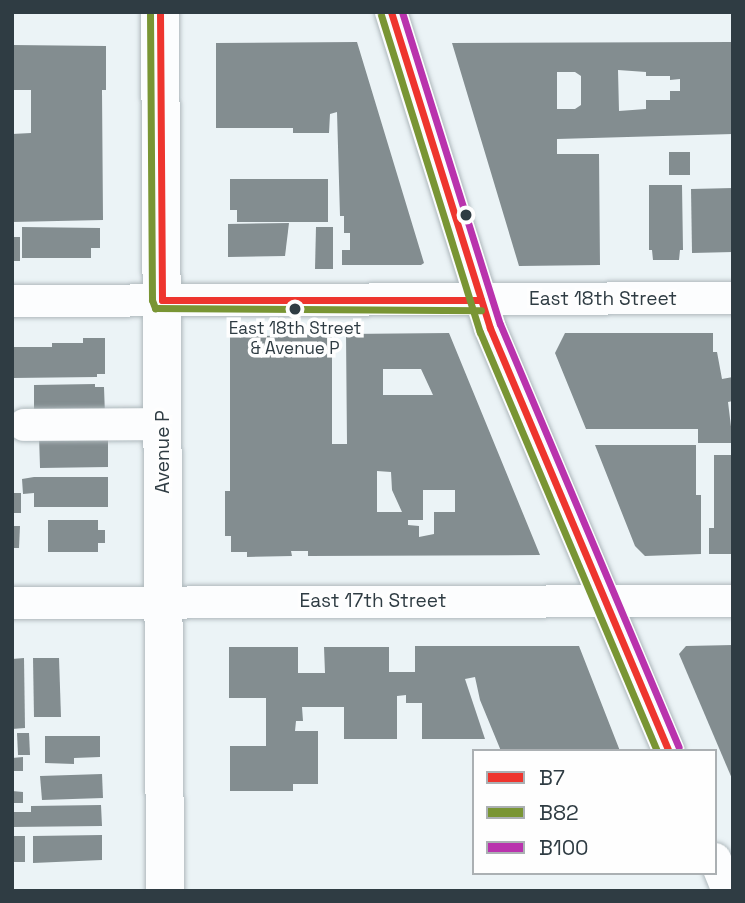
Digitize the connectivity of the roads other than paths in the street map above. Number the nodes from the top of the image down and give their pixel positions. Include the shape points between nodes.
1 (160, 12) edge
2 (391, 12) edge
3 (733, 298) edge
4 (162, 300) junction
5 (481, 300) junction
6 (12, 301) edge
7 (163, 424) junction
8 (24, 425) dead end
9 (606, 601) junction
10 (733, 601) edge
11 (163, 602) junction
12 (12, 603) edge
13 (669, 749) edge
14 (717, 864) edge
15 (165, 891) edge
16 (729, 891) edge

1 - 4 main road, Avenue P
2 - 5 street
3 - 5 street, East 18th Street
4 - 5 street, East 18th Street
4 - 6 street, East 18th Street
4 - 7 main road, Avenue P
5 - 9 street
7 - 8 street
7 - 11 main road, Avenue P
9 - 10 street, East 17th Street
9 - 11 street, East 17th Street
9 - 13 street
11 - 12 street, East 17th Street
11 - 15 main road, Avenue P
14 - 16 street

